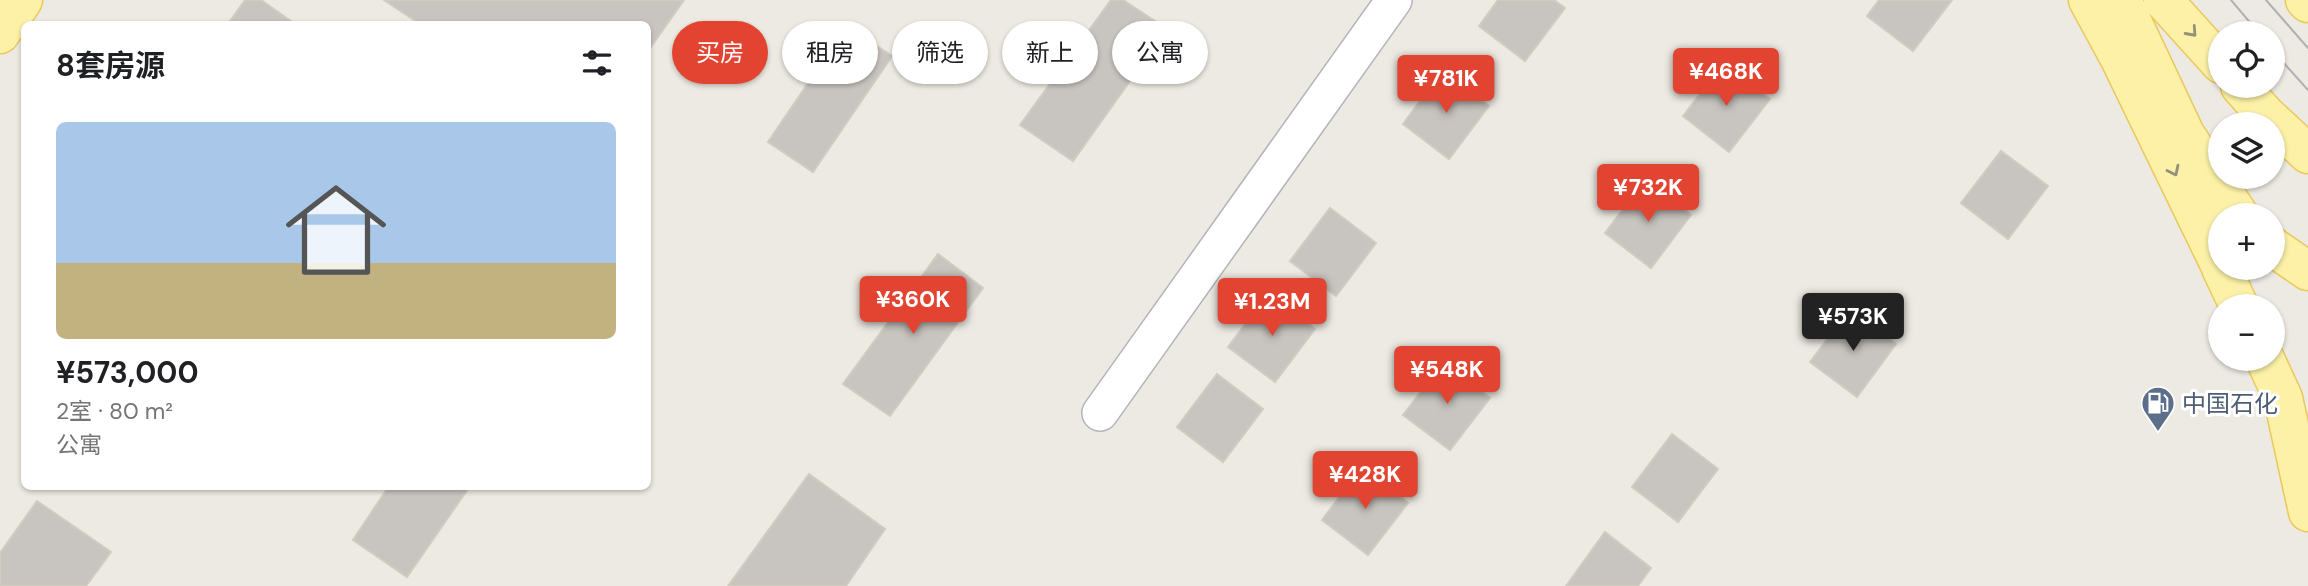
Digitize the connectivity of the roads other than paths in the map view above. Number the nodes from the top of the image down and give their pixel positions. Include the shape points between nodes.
1 (23, 0) edge
2 (1394, 0) edge
3 (2088, 0) edge
4 (2122, 0) edge
5 (2164, 0) edge
6 (0, 34) edge
7 (2208, 49) edge
8 (2120, 59) junction
9 (2251, 98) edge
10 (2185, 134) junction
11 (2308, 154) edge
12 (2231, 203) edge
13 (2208, 241) edge
14 (2285, 255) edge
15 (2308, 271) edge
16 (2271, 371) edge
17 (1100, 413) dead end
18 (2308, 512) edge

1 - 6 main road
2 - 17 street
3 - 8 main road
4 - 10 main road
5 -> 7 main road
8 - 10 main road
8 -> 13 main road
9 - 11 main road
10 - 12 main road
14 - 15 main road
16 - 18 main road via 2283,398

